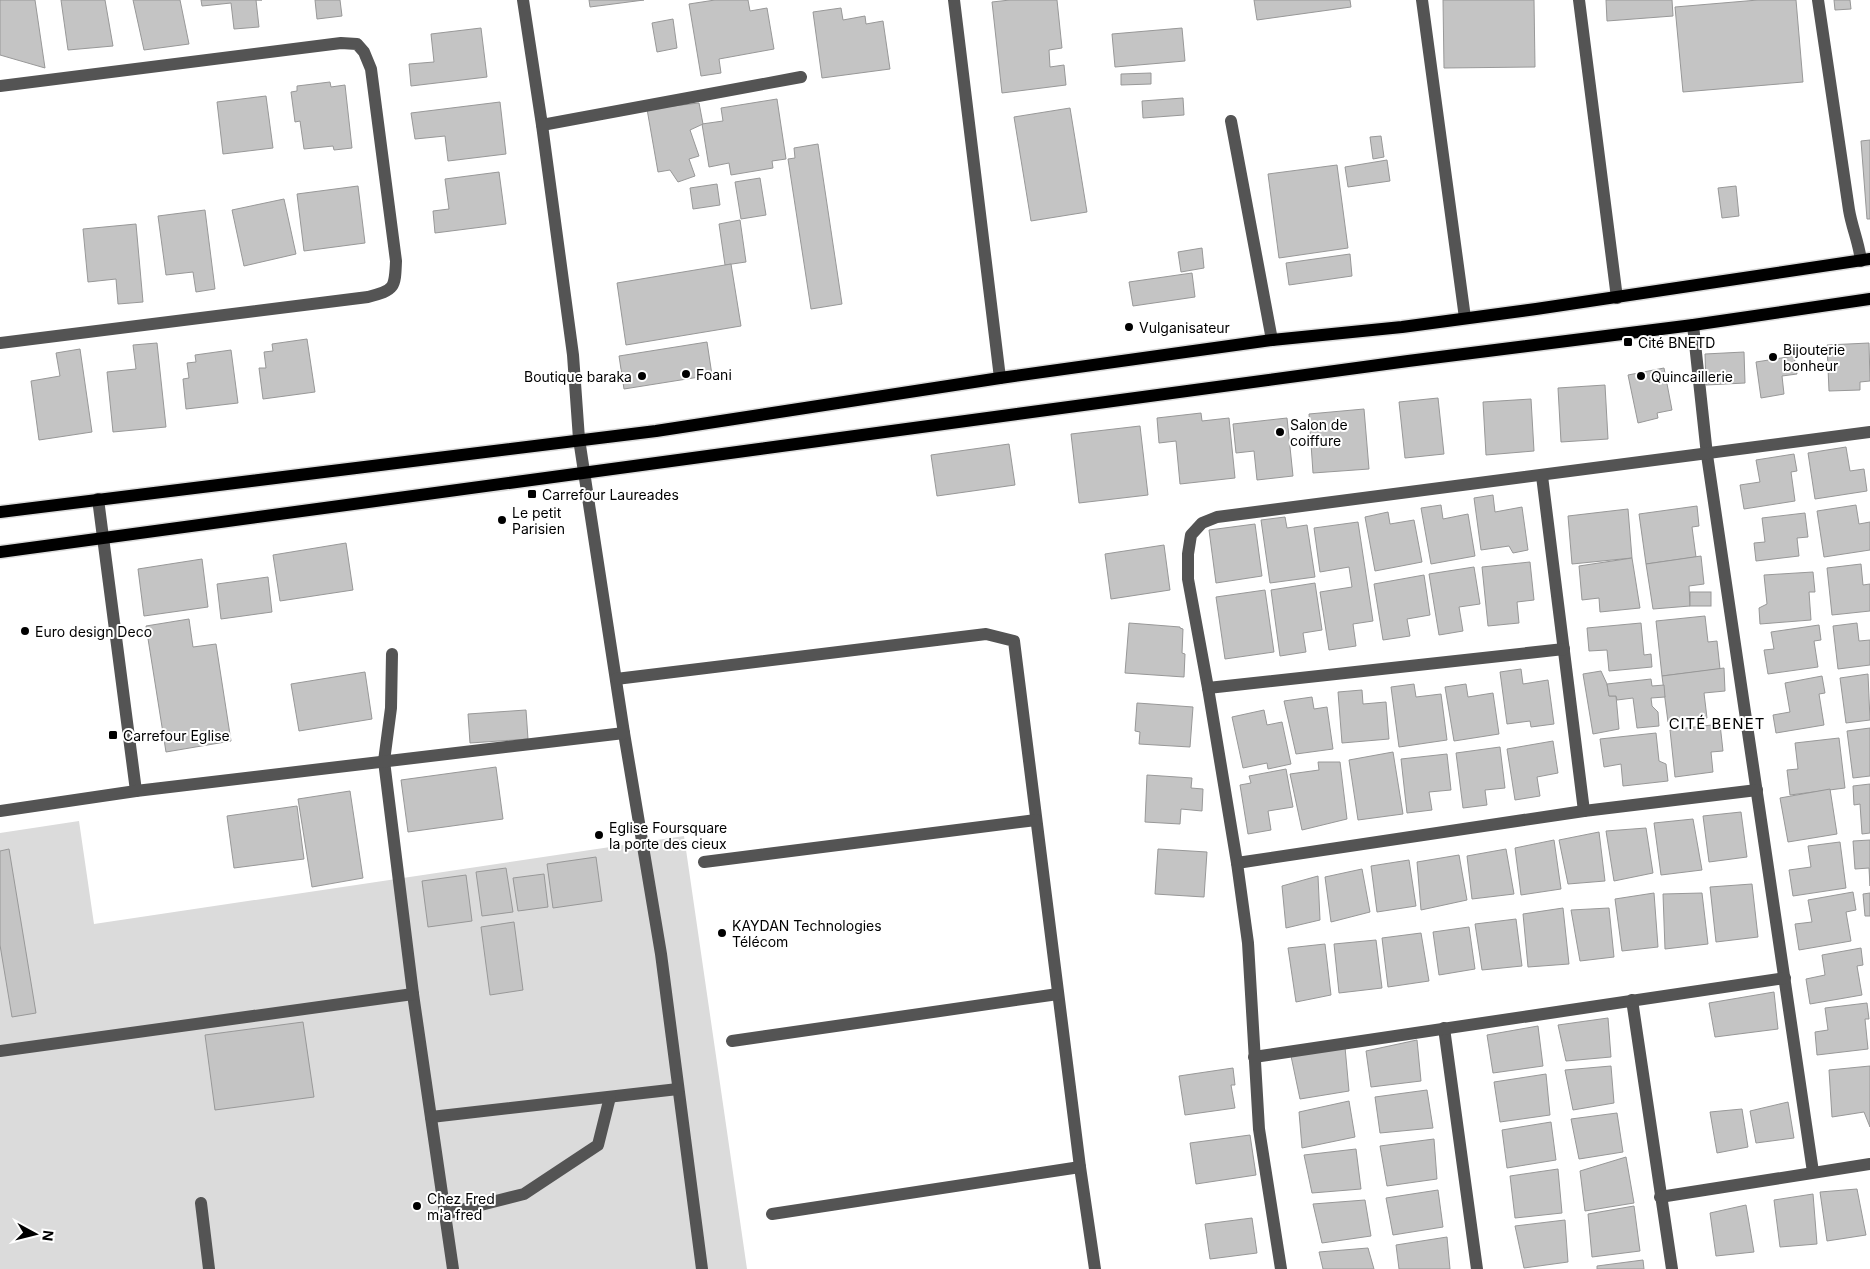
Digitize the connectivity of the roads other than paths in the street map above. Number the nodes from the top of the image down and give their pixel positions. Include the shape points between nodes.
1 (523, 0) edge
2 (954, 0) edge
3 (1422, 0) edge
4 (1579, 0) edge
5 (1818, 0) edge
6 (801, 77) dead end
7 (0, 86) edge
8 (1231, 121) dead end
9 (542, 125) junction
10 (1865, 260) edge
11 (1618, 298) junction
12 (1870, 300) edge
13 (1465, 318) junction
14 (1693, 325) junction
15 (1272, 340) junction
16 (0, 343) edge
17 (1000, 378) junction
18 (1870, 432) edge
19 (579, 439) junction
20 (1707, 454) junction
21 (584, 473) junction
22 (1542, 476) junction
23 (98, 499) junction
24 (0, 512) edge
25 (103, 537) junction
26 (0, 552) edge
27 (1564, 649) junction
28 (392, 654) dead end
29 (616, 679) junction
30 (1208, 688) junction
31 (624, 733) junction
32 (384, 761) junction
33 (1757, 790) junction
34 (136, 791) junction
35 (0, 811) edge
36 (1584, 811) junction
37 (1036, 820) junction
38 (704, 862) dead end
39 (1237, 863) junction
40 (1785, 978) junction
41 (414, 994) junction
42 (1058, 994) junction
43 (1632, 1000) junction
44 (1444, 1028) junction
45 (732, 1041) dead end
46 (0, 1051) edge
47 (1254, 1057) junction
48 (678, 1089) junction
49 (610, 1097) junction
50 (431, 1116) junction
51 (1870, 1164) edge
52 (1080, 1167) junction
53 (1813, 1172) junction
54 (1660, 1197) junction
55 (200, 1203) dead end
56 (445, 1214) junction
57 (772, 1214) dead end
58 (209, 1269) edge
59 (453, 1269) edge
60 (702, 1269) edge
61 (1095, 1269) edge
62 (1281, 1269) edge
63 (1477, 1269) edge
64 (1672, 1269) edge

1 - 9 street
2 - 17 street
3 - 13 street
4 - 11 street
5 - 10 street via 1852,227
6 - 9 street
7 - 16 street via 341,43 357,44 371,69 396,261 395,282 387,292 368,298
8 - 15 street
9 - 19 street via 573,355
10 - 11 main road
11 - 13 main road
12 - 14 main road
13 - 15 main road
14 - 20 street
14 - 21 main road
15 - 17 main road
17 - 19 main road via 656,431
18 - 20 street
19 - 21 street
19 - 23 main road
20 - 22 street
20 - 33 street
21 - 25 main road
21 - 29 street
22 - 27 street
22 - 30 street via 1217,517 1202,523 1191,535 1188,579
23 - 24 main road
23 - 25 street
25 - 26 main road
25 - 34 street
27 - 30 street
27 - 36 street
28 - 32 street via 391,708
29 - 31 street
29 - 37 street via 986,634 1014,641
30 - 39 street
31 - 32 street
31 - 48 street via 661,954
32 - 34 street
32 - 41 street
33 - 36 street
33 - 40 street
34 - 35 street
36 - 39 street
37 - 38 street
37 - 42 street
39 - 47 street via 1248,943
40 - 43 street
40 - 53 street
41 - 46 street
41 - 50 street
42 - 45 street
42 - 52 street
43 - 44 street
43 - 54 street
44 - 47 street
44 - 63 street
47 - 62 street via 1259,1129
48 - 49 street
48 - 60 street
49 - 50 street
49 - 56 street via 598,1145 524,1194
50 - 56 street
51 - 53 street
52 - 57 street
52 - 61 street
53 - 54 street
54 - 64 street
55 - 58 street
56 - 59 street

